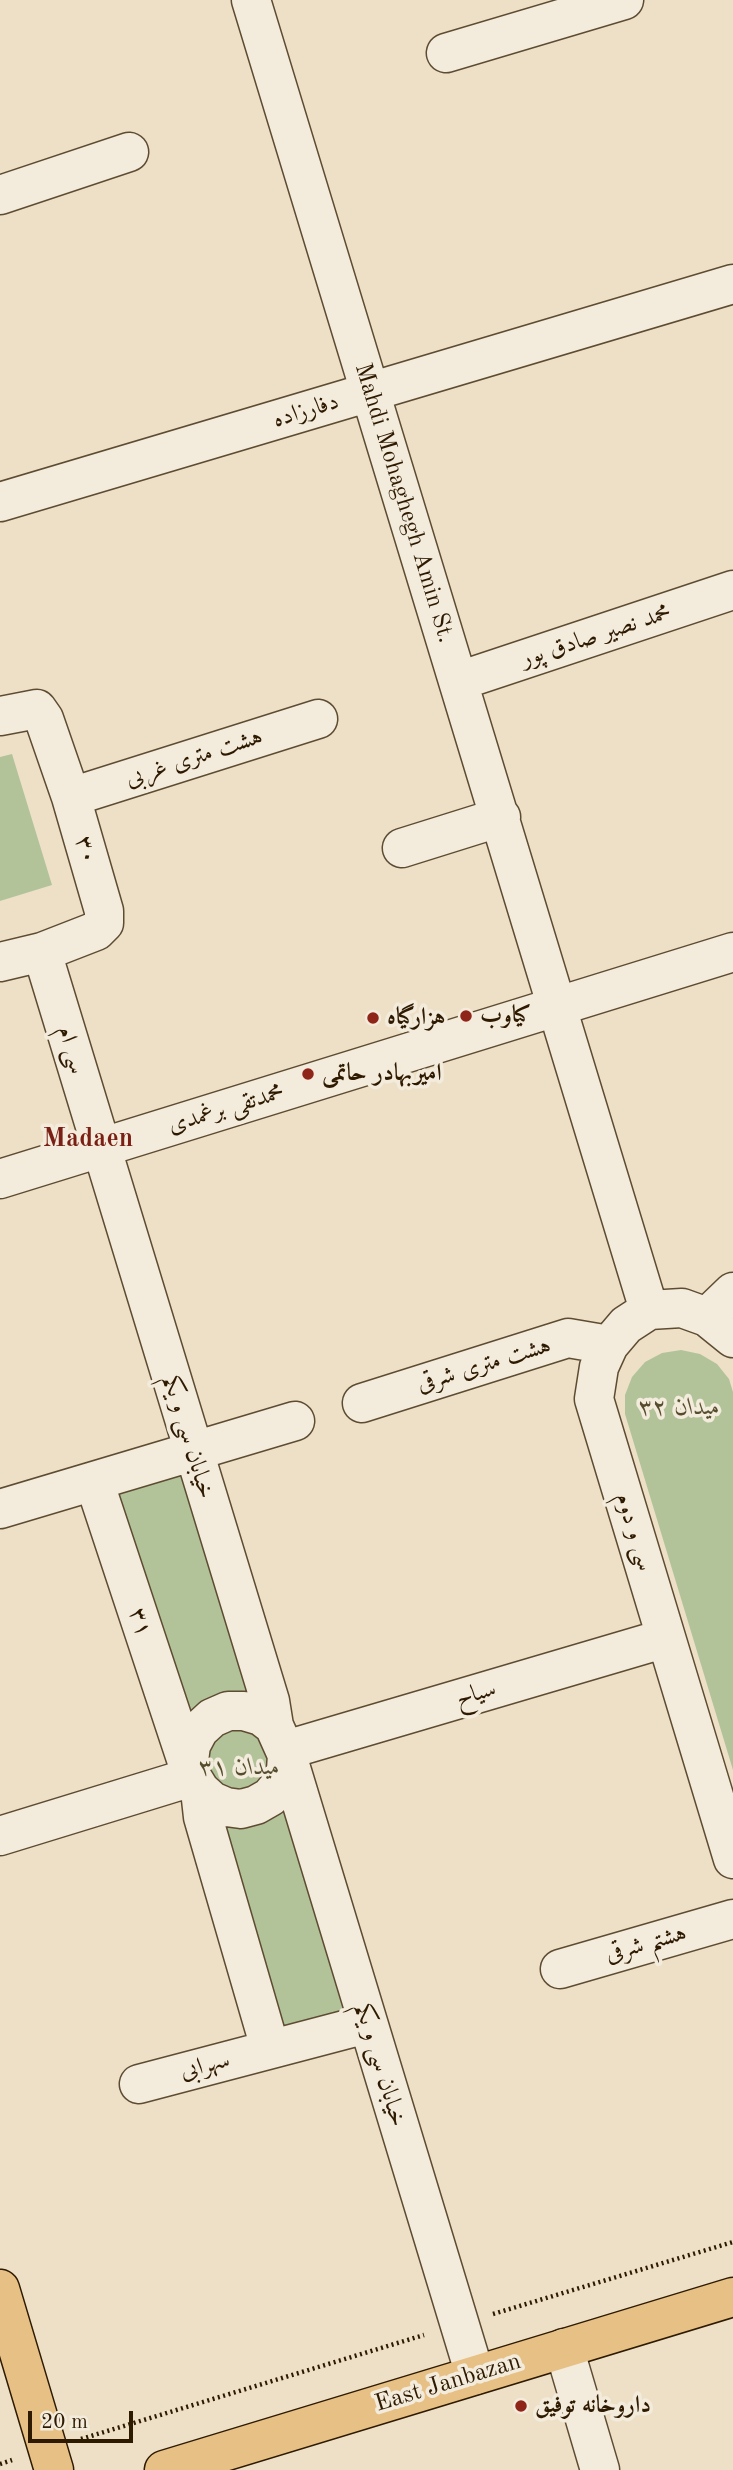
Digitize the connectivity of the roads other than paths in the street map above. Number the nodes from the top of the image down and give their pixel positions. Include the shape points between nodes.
1 (251, 0) edge
2 (624, 0) edge
3 (446, 53) dead end
4 (129, 152) dead end
5 (0, 195) edge
6 (733, 284) edge
7 (369, 392) junction
8 (0, 502) edge
9 (733, 590) edge
10 (458, 681) junction
11 (0, 716) edge
12 (318, 719) dead end
13 (71, 797) junction
14 (500, 817) junction
15 (402, 848) dead end
16 (42, 952) junction
17 (733, 952) edge
18 (0, 962) edge
19 (556, 1007) junction
20 (100, 1148) junction
21 (0, 1179) edge
22 (649, 1310) junction
23 (724, 1316) edge
24 (609, 1345) junction
25 (362, 1403) dead end
26 (295, 1421) dead end
27 (192, 1452) junction
28 (94, 1481) junction
29 (0, 1509) edge
30 (666, 1639) junction
31 (282, 1743) junction
32 (194, 1776) junction
33 (0, 1836) edge
34 (733, 1859) edge
35 (733, 1919) edge
36 (560, 1969) dead end
37 (367, 2024) junction
38 (270, 2048) junction
39 (139, 2084) dead end
40 (0, 2289) edge
41 (733, 2297) edge
42 (564, 2348) junction
43 (475, 2375) junction
44 (51, 2460) edge
45 (164, 2470) edge
46 (600, 2470) edge

1 - 7 street, Mahdi Mohaghegh Amin St.
2 - 3 street
4 - 5 street
6 - 7 street, دفارزاده
7 - 8 street, دفارزاده
7 - 10 street, Mahdi Mohaghegh Amin St.
9 - 10 street, محمد نصیر صادق پور
10 - 14 street, Mahdi Mohaghegh Amin St.
11 - 13 street, ۳۰ via 37,709
12 - 13 street, هشت متری غربی
13 - 16 street, ۳۰ via 104,923 96,931
14 - 15 street
14 - 19 street, Mahdi Mohaghegh Amin St.
16 - 18 street, ۳۰
16 - 20 street, سی ام
17 - 19 street, محمدتقی برغمدی
19 - 20 street, محمدتقی برغمدی
19 - 22 street, Mahdi Mohaghegh Amin St.
20 - 21 street, محمدتقی برغمدی
20 - 27 street, خیابان سی و یکم
22 - 23 street via 682,1308
22 - 24 street, سی و دوم via 626,1325
24 - 25 street, هشت متری شرقی via 568,1338
24 - 30 street, سی و دوم via 599,1367 594,1399
26 - 27 street
27 - 28 street
27 - 31 street, خیابان سی و یکم
28 - 29 street
28 - 32 street, ۳۱
30 - 31 street, سیاح
30 - 34 street, سی و دوم
31 - 32 street via 253,1713 228,1711 212,1718 191,1745
31 - 32 street via 286,1770 280,1785 256,1805 241,1809 212,1801
31 - 37 street, خیابان سی و یکم
32 - 33 street
32 - 38 street, ۳۱
35 - 36 street, هشتم شرقی
37 - 38 street
37 - 43 street, خیابان سی و یکم
38 - 39 street, سهرابی
40 - 44 main road
41 - 42 main road, East Janbazan
42 - 43 main road, East Janbazan
42 - 46 street
43 - 45 main road, East Janbazan

